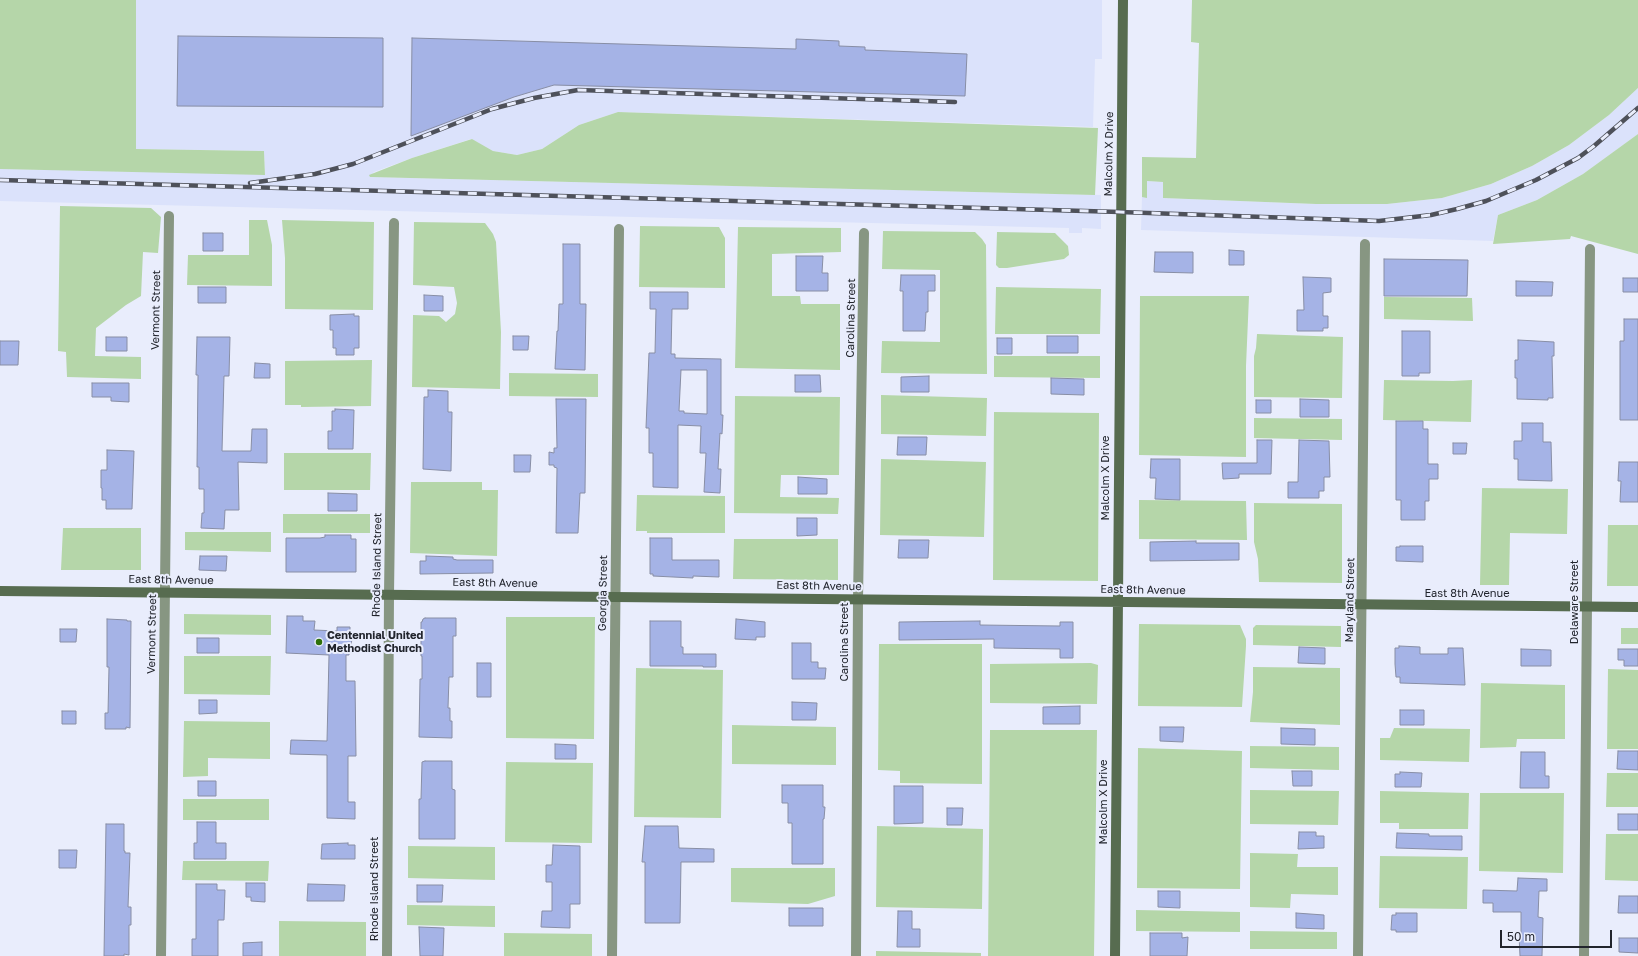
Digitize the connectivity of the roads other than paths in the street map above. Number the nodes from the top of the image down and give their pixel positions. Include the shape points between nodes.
1 (1123, 0) edge
2 (169, 216) dead end
3 (394, 223) dead end
4 (619, 229) dead end
5 (864, 233) dead end
6 (1365, 244) dead end
7 (1590, 248) dead end
8 (0, 591) edge
9 (164, 592) junction
10 (389, 594) junction
11 (615, 596) junction
12 (858, 599) junction
13 (1118, 602) junction
14 (1361, 605) junction
15 (1587, 607) junction
16 (1638, 607) edge
17 (161, 956) edge
18 (387, 956) edge
19 (612, 956) edge
20 (856, 956) edge
21 (1115, 956) edge
22 (1358, 956) edge
23 (1584, 956) edge

1 - 13 street, Malcolm X Drive
2 - 9 street, Vermont Street
3 - 10 street, Rhode Island Street
4 - 11 street, Georgia Street
5 - 12 street, Carolina Street
6 - 14 street, Maryland Street
7 - 15 street, Delaware Street
8 - 9 street, East 8th Avenue
9 - 10 street, East 8th Avenue
9 - 17 street, Vermont Street
10 - 11 street, East 8th Avenue
10 - 18 street, Rhode Island Street
11 - 12 street, East 8th Avenue
11 - 19 street, Georgia Street
12 - 13 street, East 8th Avenue
12 - 20 street, Carolina Street
13 - 14 street, East 8th Avenue
13 - 21 street, Malcolm X Drive
14 - 15 street, East 8th Avenue
14 - 22 street, Maryland Street
15 - 16 street, East 8th Avenue
15 - 23 street, Delaware Street

